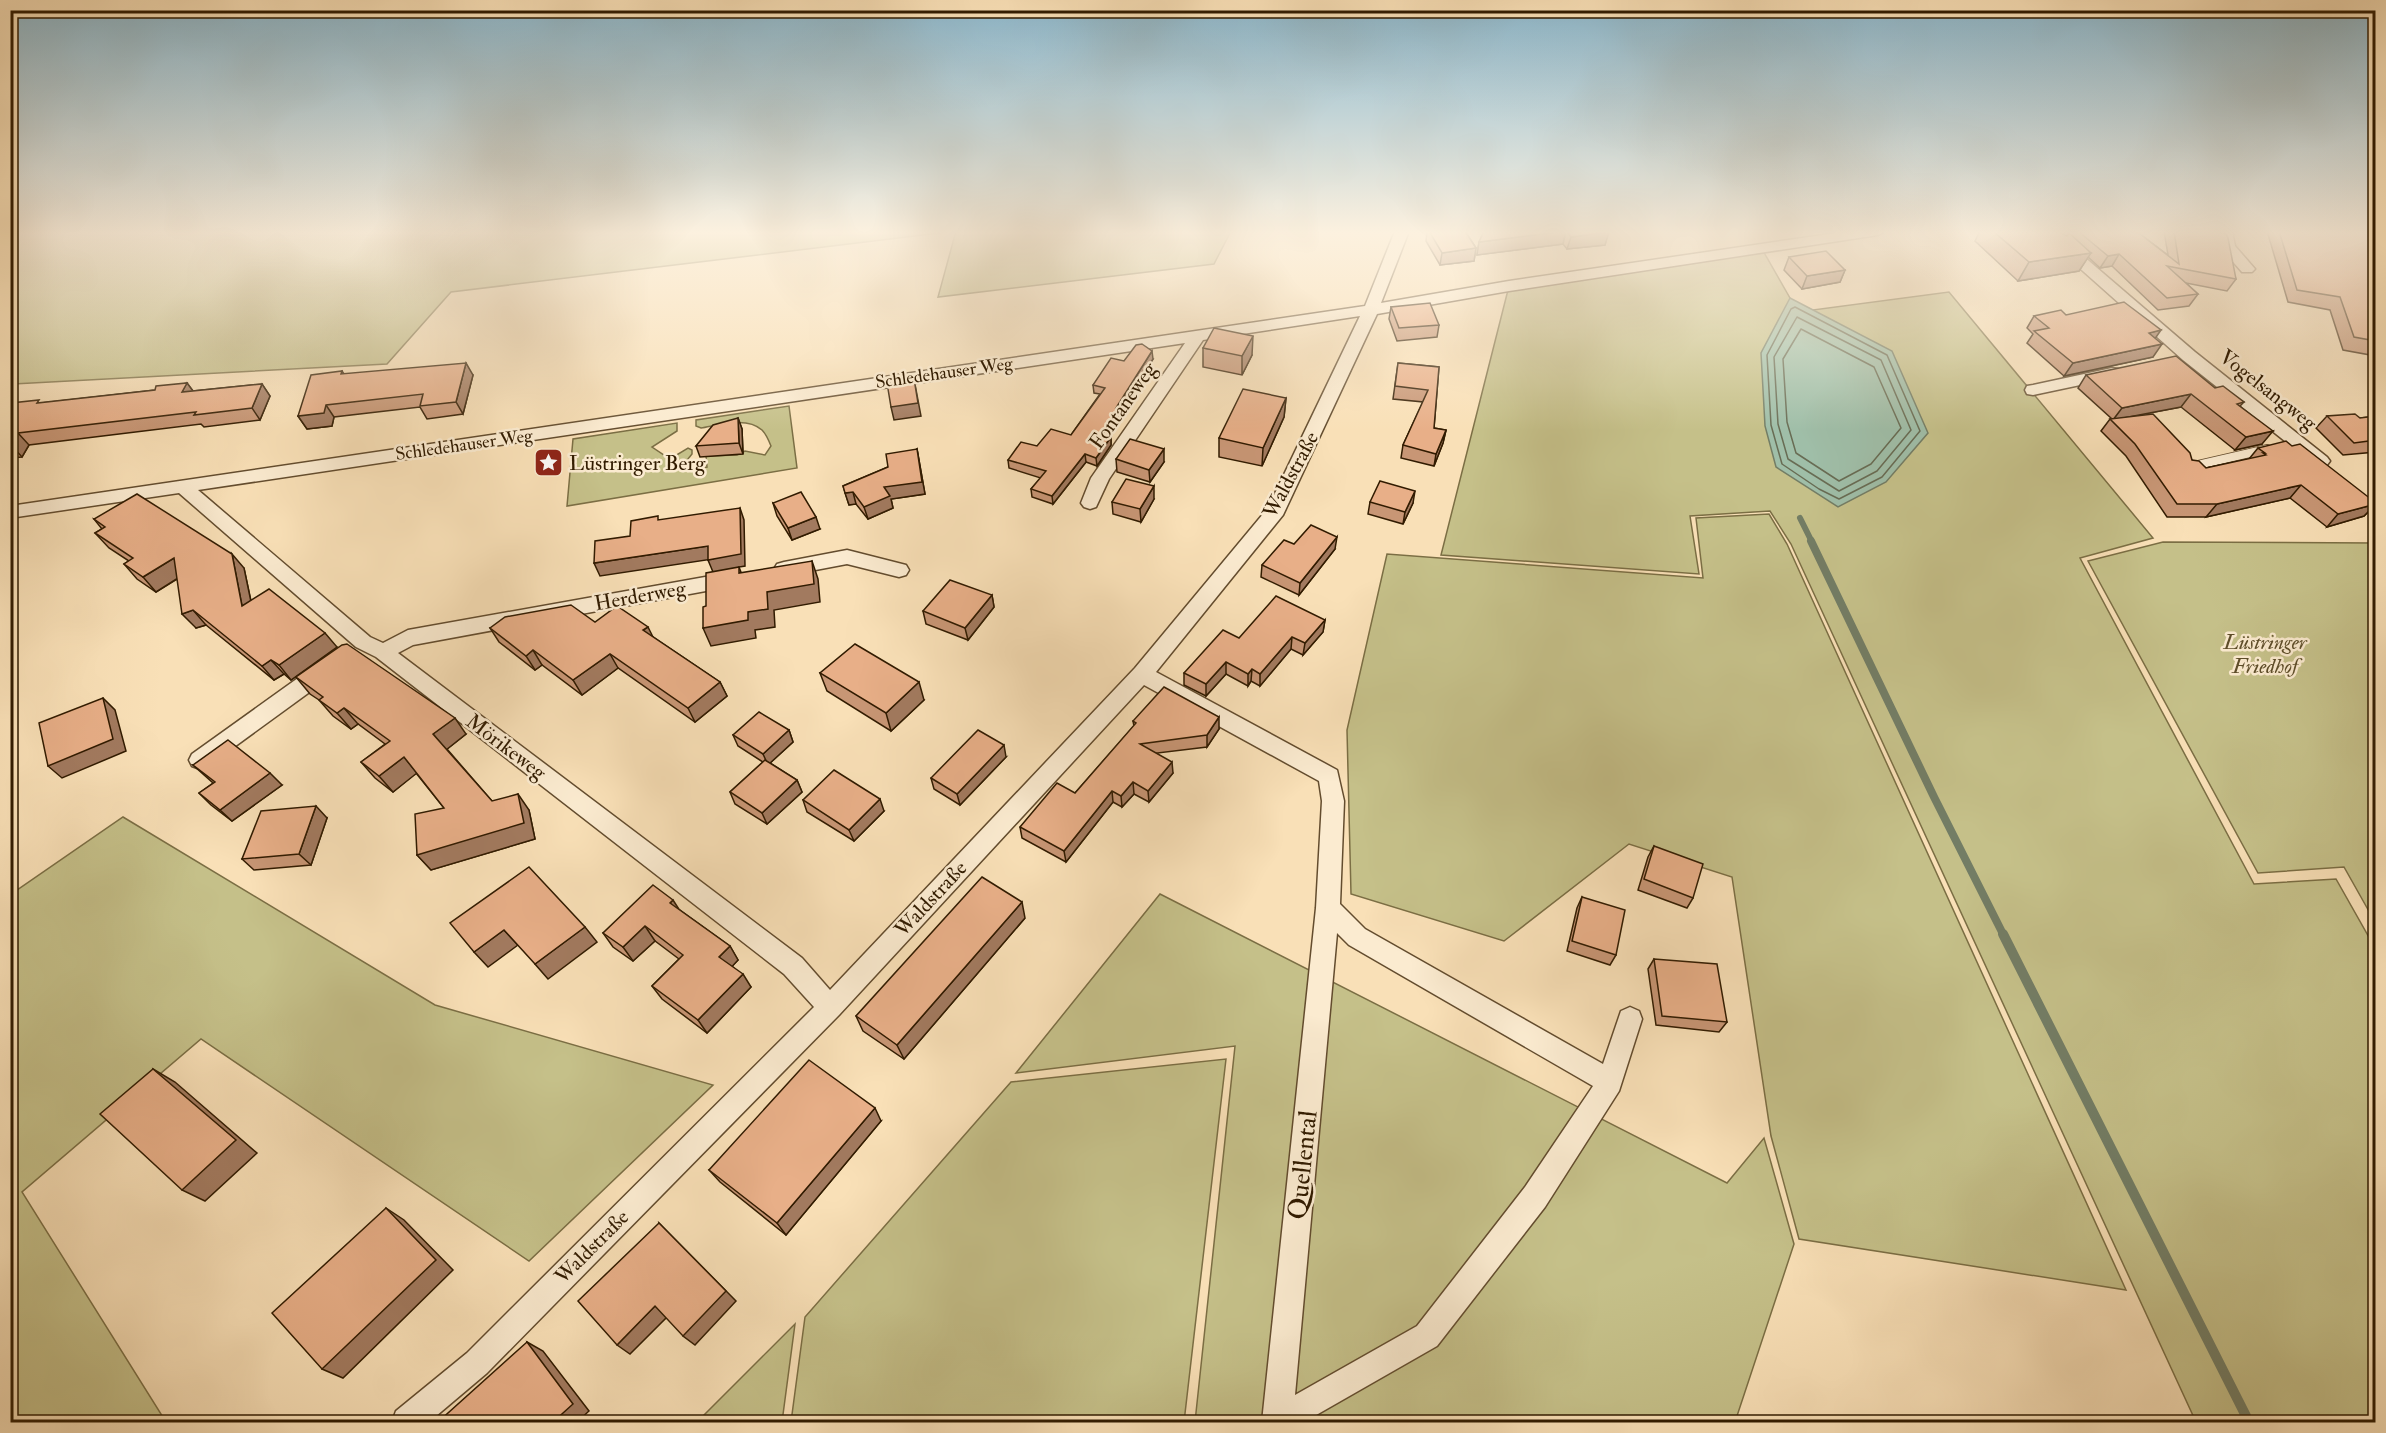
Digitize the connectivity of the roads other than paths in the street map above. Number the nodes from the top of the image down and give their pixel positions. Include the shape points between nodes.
1 (1376, 298) edge
2 (1438, 298) edge
3 (2122, 298) edge
4 (1371, 310) junction
5 (1198, 336) junction
6 (2188, 356) junction
7 (2167, 361) edge
8 (2123, 370) edge
9 (2033, 390) dead end
10 (2275, 447) edge
11 (2186, 468) edge
12 (2332, 469) edge
13 (183, 487) junction
14 (1090, 503) dead end
15 (10, 512) edge
16 (899, 570) dead end
17 (363, 642) junction
18 (383, 652) junction
19 (1142, 674) junction
20 (200, 760) edge
21 (1328, 908) junction
22 (830, 1007) junction
23 (1630, 1019) dead end
24 (1610, 1083) junction
25 (407, 1422) edge
26 (1277, 1422) edge

1 - 4 street, Waldstraße
2 - 4 street, Schledehauser Weg
3 - 6 street, Vogelsangweg
4 - 5 street, Schledehauser Weg
4 - 19 street, Waldstraße via 1276,511
5 - 13 street, Schledehauser Weg via 688,417
5 - 14 street, Fontaneweg via 1100,478
6 - 7 street, Vogelsangweg
6 - 12 street, Vogelsangweg via 2292,443
8 - 9 street
10 - 11 lane
13 - 15 street, Schledehauser Weg
13 - 17 street, Mörikeweg
16 - 18 street, Herderweg via 847,557 408,638
17 - 18 street, Mörikeweg
17 - 20 street
18 - 22 street, Mörikeweg via 793,966
19 - 21 street, Quellental via 1329,776 1333,801
19 - 22 street, Waldstraße
21 - 24 street via 1357,937
21 - 26 street, Quellental
22 - 25 street, Waldstraße via 477,1363
23 - 24 street, Quellental
24 - 26 street, Quellental via 1535,1197 1427,1336

